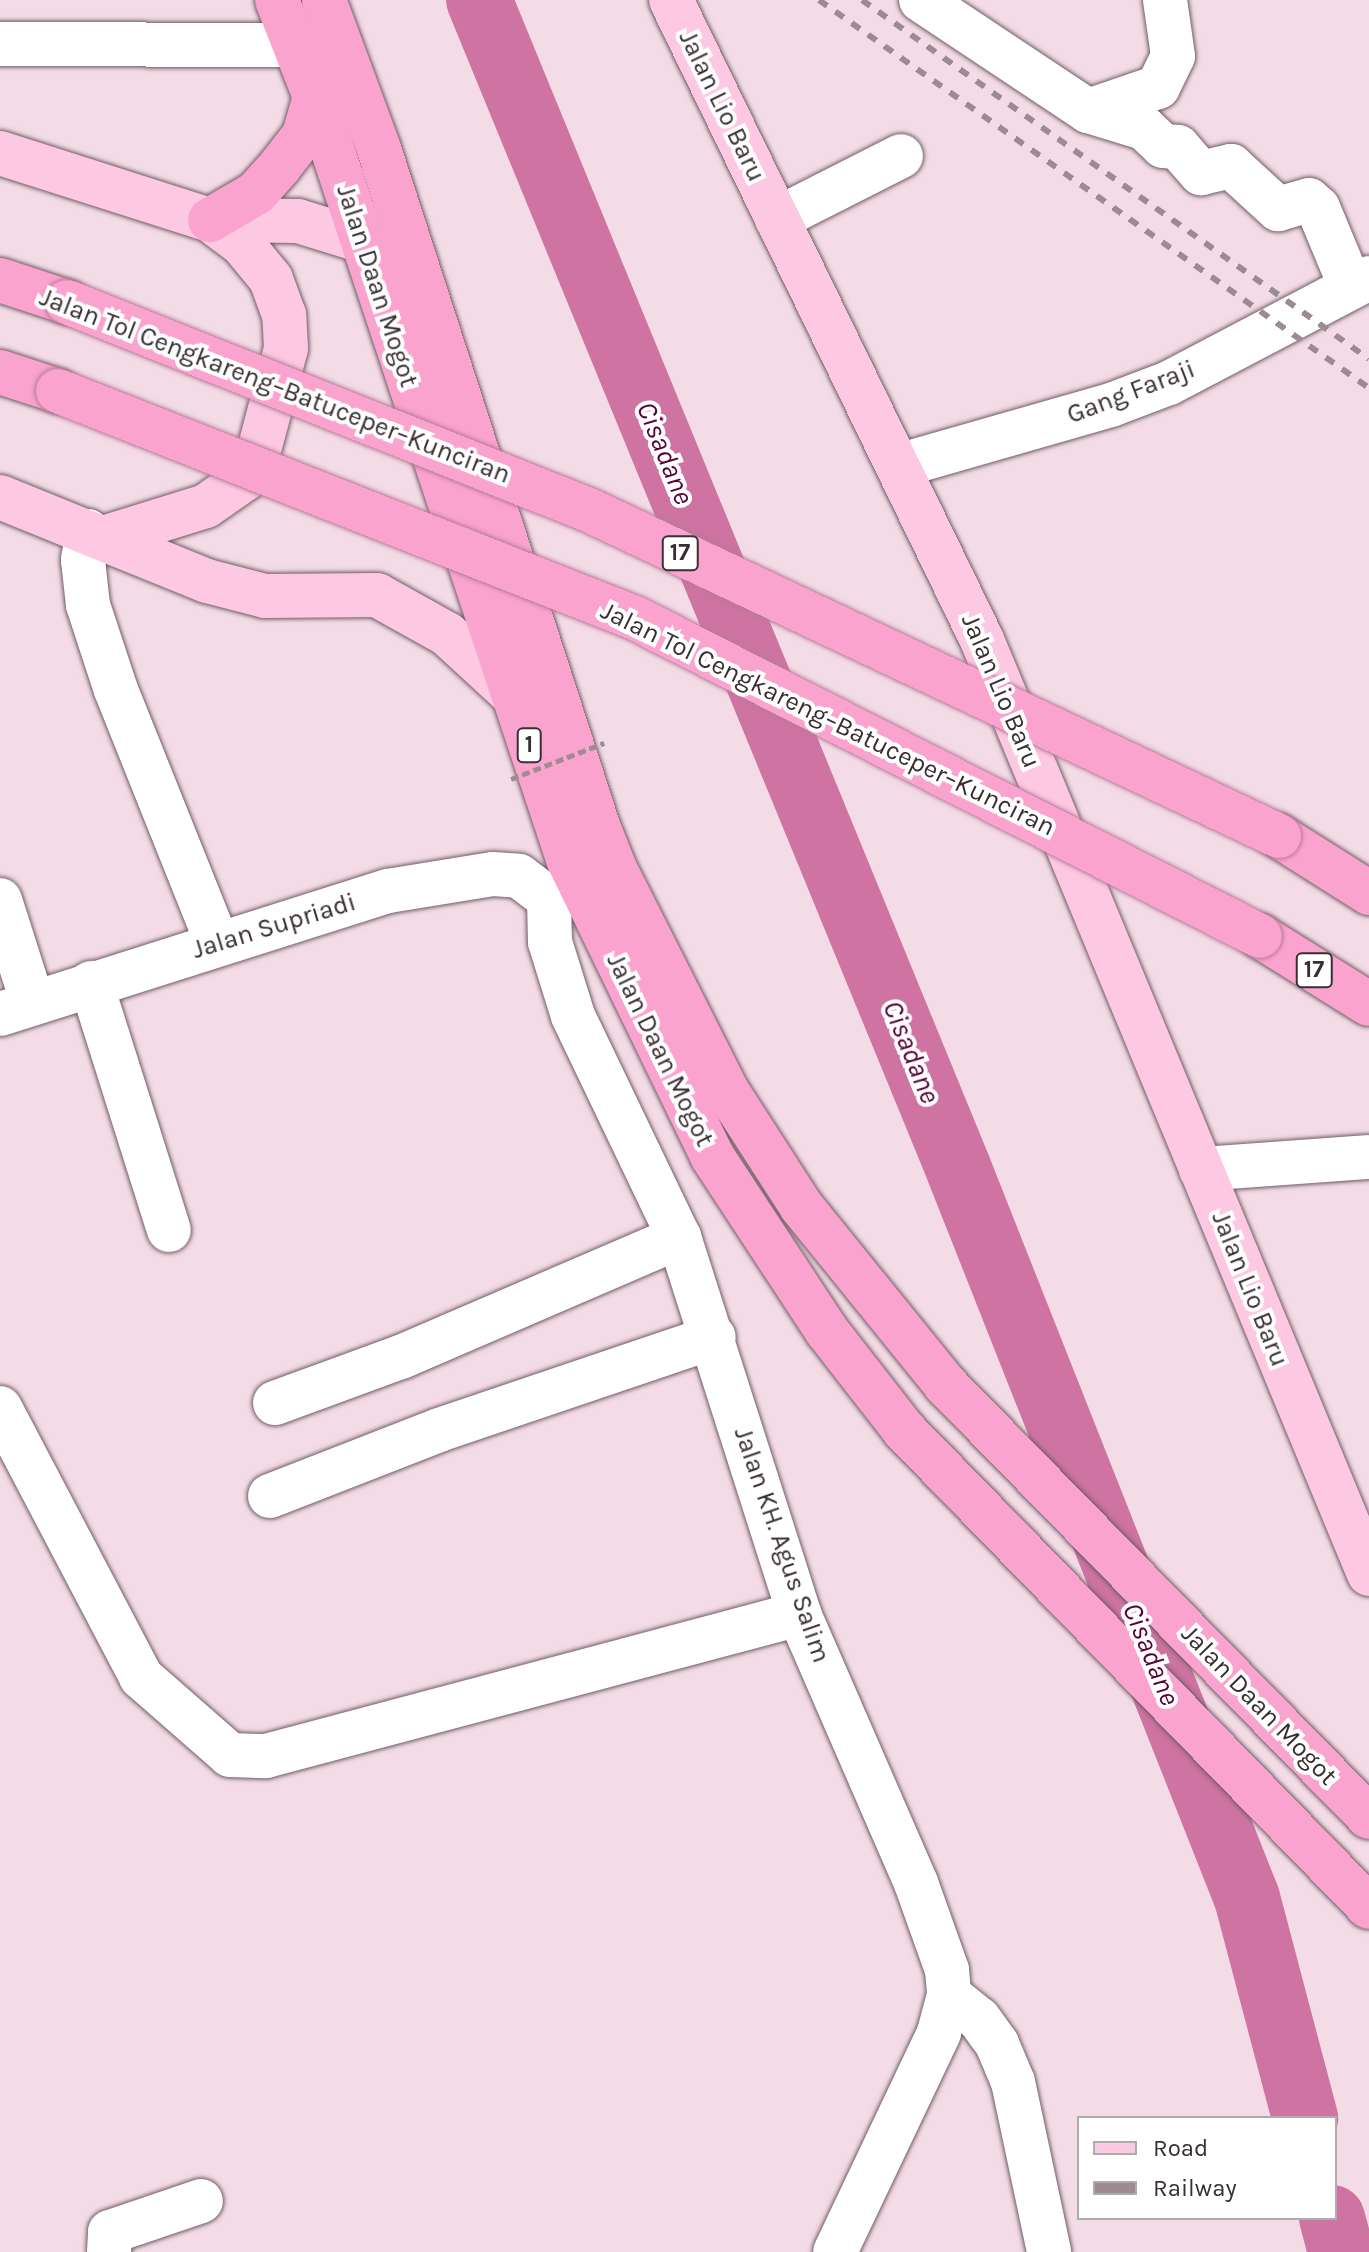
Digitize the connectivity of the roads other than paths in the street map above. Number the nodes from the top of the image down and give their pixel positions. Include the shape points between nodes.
1 (277, 0) edge
2 (324, 0) edge
3 (671, 0) edge
4 (921, 0) edge
5 (1165, 0) edge
6 (967, 15) edge
7 (0, 44) edge
8 (295, 45) junction
9 (315, 97) junction
10 (1088, 111) junction
11 (0, 153) edge
12 (901, 156) dead end
13 (777, 219) junction
14 (210, 220) junction
15 (363, 241) junction
16 (0, 280) edge
17 (1359, 282) edge
18 (0, 372) edge
19 (898, 466) junction
20 (0, 497) edge
21 (92, 543) junction
22 (510, 692) junction
23 (582, 886) junction
24 (1369, 893) edge
25 (0, 900) edge
26 (217, 943) junction
27 (91, 983) junction
28 (1369, 1004) edge
29 (16, 1008) edge
30 (1369, 1157) edge
31 (1201, 1169) junction
32 (169, 1230) dead end
33 (679, 1237) junction
34 (714, 1337) junction
35 (275, 1403) dead end
36 (0, 1408) edge
37 (270, 1496) dead end
38 (1369, 1574) edge
39 (799, 1614) junction
40 (1367, 1815) edge
41 (1369, 1907) edge
42 (949, 1995) junction
43 (201, 2201) dead end
44 (109, 2252) edge
45 (835, 2252) edge
46 (1049, 2252) edge

1 - 8 highway, Jalan Daan Mogot / 1
2 - 23 highway, Jalan Daan Mogot / 1 via 379,149
3 - 13 main road, Jalan Lio Baru
4 - 6 street
5 - 10 street via 1173,56 1158,87
6 - 10 street
7 - 8 street
8 - 9 highway, Jalan Daan Mogot / 1
9 - 14 highway via 304,135 280,166 256,193
9 - 15 highway, Jalan Daan Mogot / 1
10 - 17 street via 1144,128 1163,146 1178,147 1201,173 1231,166 1271,206 1309,200
11 - 14 main road
12 - 13 street
13 - 19 main road, Jalan Lio Baru
14 - 15 main road via 298,221
14 - 21 main road via 242,244 271,279 284,315 286,348 257,458 246,478 206,506
15 - 22 highway, Jalan Daan Mogot / 1
16 - 24 highway, Jalan Tol Cengkareng–Batuceper–Kunciran / 17, bridge via 591,511 1279,836
17 - 19 street, Gang Faraji via 1169,383 1111,405
18 - 28 highway, Jalan Tol Cengkareng–Batuceper–Kunciran / 17, bridge via 635,618 1260,936
19 - 31 main road, Jalan Lio Baru via 982,640
20 - 21 main road
21 - 22 main road via 265,596 377,595 447,634
21 - 26 street via 88,605 116,690
22 - 23 highway, Jalan Daan Mogot / 1
23 - 26 street, Jalan Supriadi via 493,874 388,891
23 - 33 street, Jalan KH. Agus Salim via 550,942 573,1016
23 - 40 highway, Jalan Daan Mogot / 1 via 801,1206 945,1384
23 - 41 highway, Jalan Daan Mogot / 1 via 712,1156 827,1331 904,1430
25 - 29 street
26 - 27 street, Jalan Supriadi
27 - 29 street, Jalan Supriadi
27 - 32 street
30 - 31 street
31 - 38 main road, Jalan Lio Baru
33 - 34 street, Jalan KH. Agus Salim
33 - 35 street via 401,1357
34 - 37 street via 439,1430
34 - 39 street, Jalan KH. Agus Salim
36 - 39 street via 141,1677 230,1755 266,1756
39 - 42 street, Jalan KH. Agus Salim via 916,1883 947,1970
42 - 45 street, Jalan KH. Agus Salim via 939,2033
42 - 46 street via 979,2019 1013,2082
43 - 44 street via 110,2232

